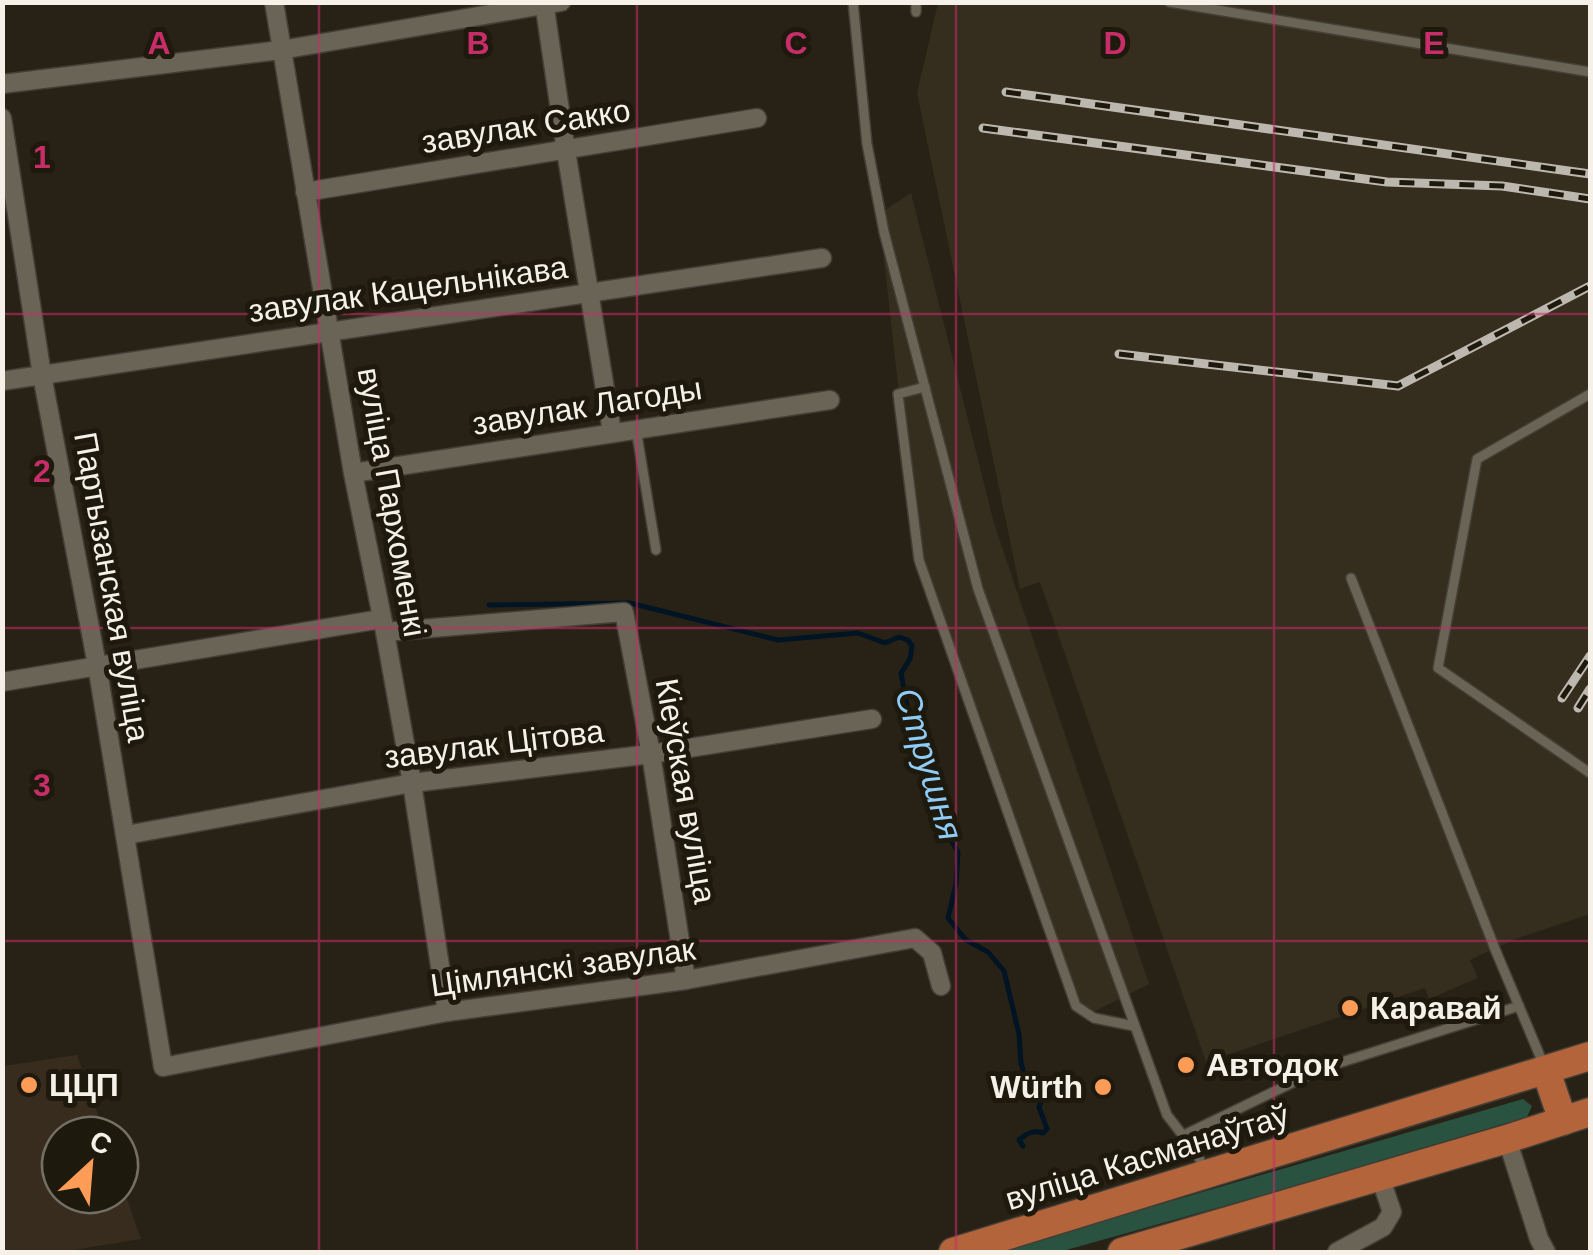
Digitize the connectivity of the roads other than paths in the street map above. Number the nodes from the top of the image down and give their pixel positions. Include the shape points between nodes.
1 (274, 2) edge
2 (854, 2) edge
3 (1169, 2) edge
4 (550, 4) edge
5 (282, 50) junction
6 (1590, 72) edge
7 (2, 84) edge
8 (2, 118) edge
9 (757, 118) dead end
10 (566, 150) junction
11 (305, 192) junction
12 (822, 258) dead end
13 (588, 293) junction
14 (330, 331) junction
15 (42, 375) junction
16 (2, 381) edge
17 (925, 386) junction
18 (1590, 394) edge
19 (830, 400) dead end
20 (636, 429) junction
21 (612, 432) junction
22 (353, 473) junction
23 (656, 550) dead end
24 (1351, 578) dead end
25 (383, 625) junction
26 (98, 664) junction
27 (2, 682) edge
28 (872, 719) dead end
29 (651, 754) junction
30 (1590, 772) edge
31 (412, 783) junction
32 (126, 836) junction
33 (686, 980) junction
34 (941, 986) dead end
35 (1519, 1006) junction
36 (446, 1012) junction
37 (1134, 1026) junction
38 (1590, 1056) edge
39 (163, 1066) joint
40 (1546, 1071) junction
41 (1590, 1112) edge
42 (1563, 1121) junction
43 (1184, 1135) junction
44 (1507, 1139) junction
45 (1206, 1176) junction
46 (1380, 1177) junction
47 (953, 1252) edge
48 (1122, 1252) edge
49 (1337, 1252) edge
50 (1546, 1252) edge

1 - 5 street, вуліца Пархоменкі
2 - 17 lane via 884,232
3 - 6 lane
4 - 5 street
4 - 10 street
5 - 7 street
5 - 11 street, вуліца Пархоменкі
8 - 15 street, Партызанская вуліца
9 - 10 street, завулак Сакко
10 - 11 street, завулак Сакко
10 - 13 street
11 - 14 street, вуліца Пархоменкі
12 - 13 street, завулак Кацельнікава
13 - 14 street, завулак Кацельнікава
13 - 21 street
14 - 15 street, завулак Кацельнікава
14 - 22 street, вуліца Пархоменкі
15 - 16 street, завулак Кацельнікава
15 - 26 street, Партызанская вуліца
17 - 37 lane via 978,590
17 - 37 lane via 898,394 919,560 1076,1006 1094,1018
18 - 30 lane via 1478,459 1438,668
19 - 20 street, завулак Лагоды
20 - 21 street, завулак Лагоды
20 - 23 lane
21 - 22 street, завулак Лагоды
22 - 25 street, вуліца Пархоменкі
24 - 35 lane
25 - 26 street
25 - 29 street, Кіеўская вуліца via 624,612
25 - 31 street, вуліца Пархоменкі
26 - 27 street
26 - 32 street, Партызанская вуліца
28 - 29 street, завулак Цітова
29 - 31 street, завулак Цітова
29 - 33 street, Кіеўская вуліца
31 - 32 street, завулак Цітова
31 - 36 street, вуліца Пархоменкі
32 - 39 street, Партызанская вуліца
33 - 34 street, Цімлянскі завулак via 916,938 932,953
33 - 36 street, Цімлянскі завулак
35 - 40 lane
35 - 43 lane via 1323,1068
36 - 39 street, Цімлянскі завулак
37 - 43 lane via 1166,1114
38 - 40 main road, вуліца Касманаўтаў
40 - 42 main road
40 - 45 main road, вуліца Касманаўтаў
41 - 42 main road
42 - 44 main road
43 - 45 lane
44 - 46 main road
44 - 50 street
45 - 47 main road, вуліца Касманаўтаў
46 - 48 main road
46 - 49 street via 1392,1212 1383,1227

